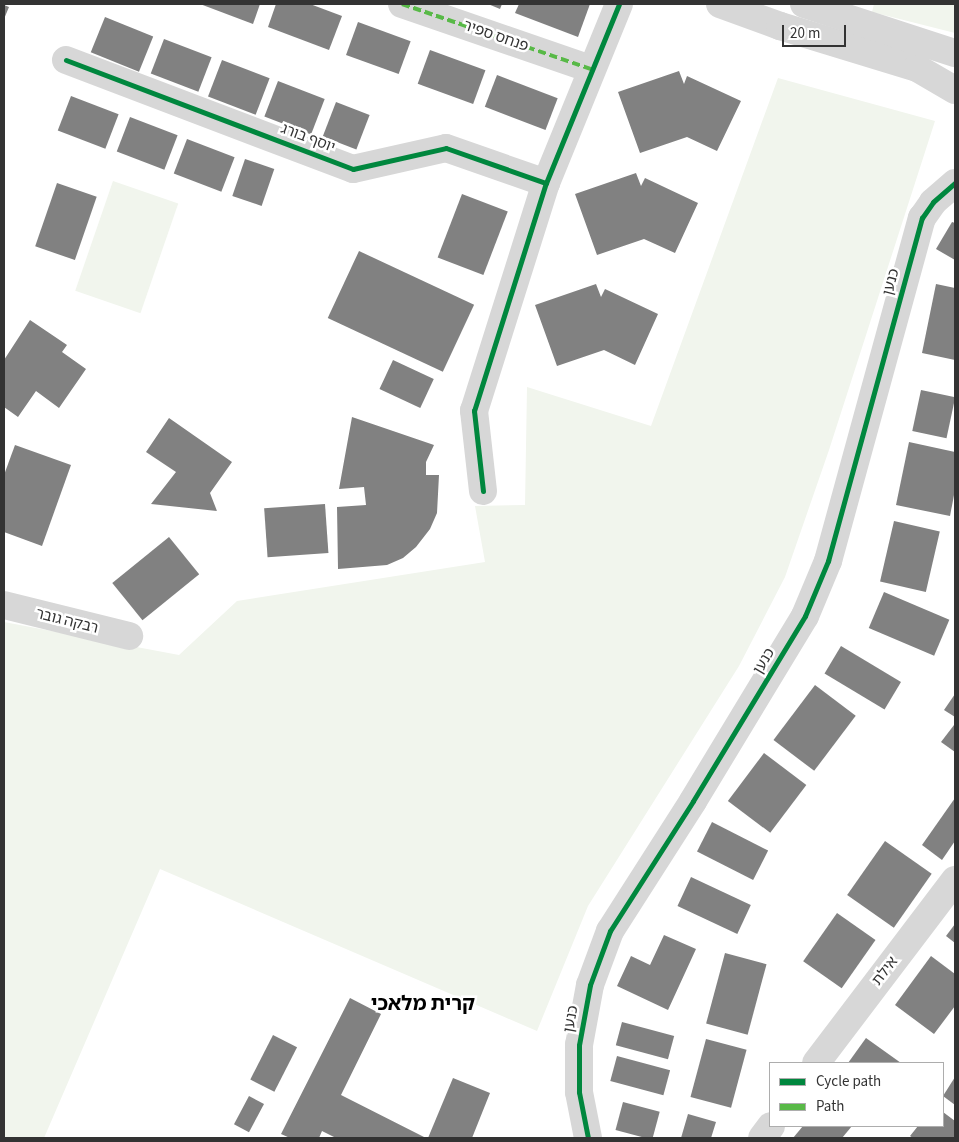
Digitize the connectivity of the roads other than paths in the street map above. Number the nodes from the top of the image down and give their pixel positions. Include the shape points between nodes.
1 (402, 4) edge
2 (619, 4) edge
3 (720, 4) edge
4 (804, 4) edge
5 (955, 53) edge
6 (66, 60) dead end
7 (591, 69) junction
8 (955, 90) edge
9 (546, 183) junction
10 (955, 183) edge
11 (483, 491) dead end
12 (4, 605) edge
13 (130, 636) dead end
14 (955, 880) edge
15 (817, 1062) edge
16 (770, 1127) edge
17 (588, 1138) edge
18 (762, 1138) edge

1 - 7 street, פנחס ספיר
2 - 7 street
3 - 8 street via 917,68
4 - 5 street
6 - 9 street, יוסף בורג via 353,168 446,148
7 - 9 street
9 - 11 street via 474,411
10 - 17 street, כנען via 933,202 922,218 828,562 805,616 610,931 590,985 579,1045 579,1092
12 - 13 street, רבקה גובר
14 - 15 street, אילת
16 - 18 street

